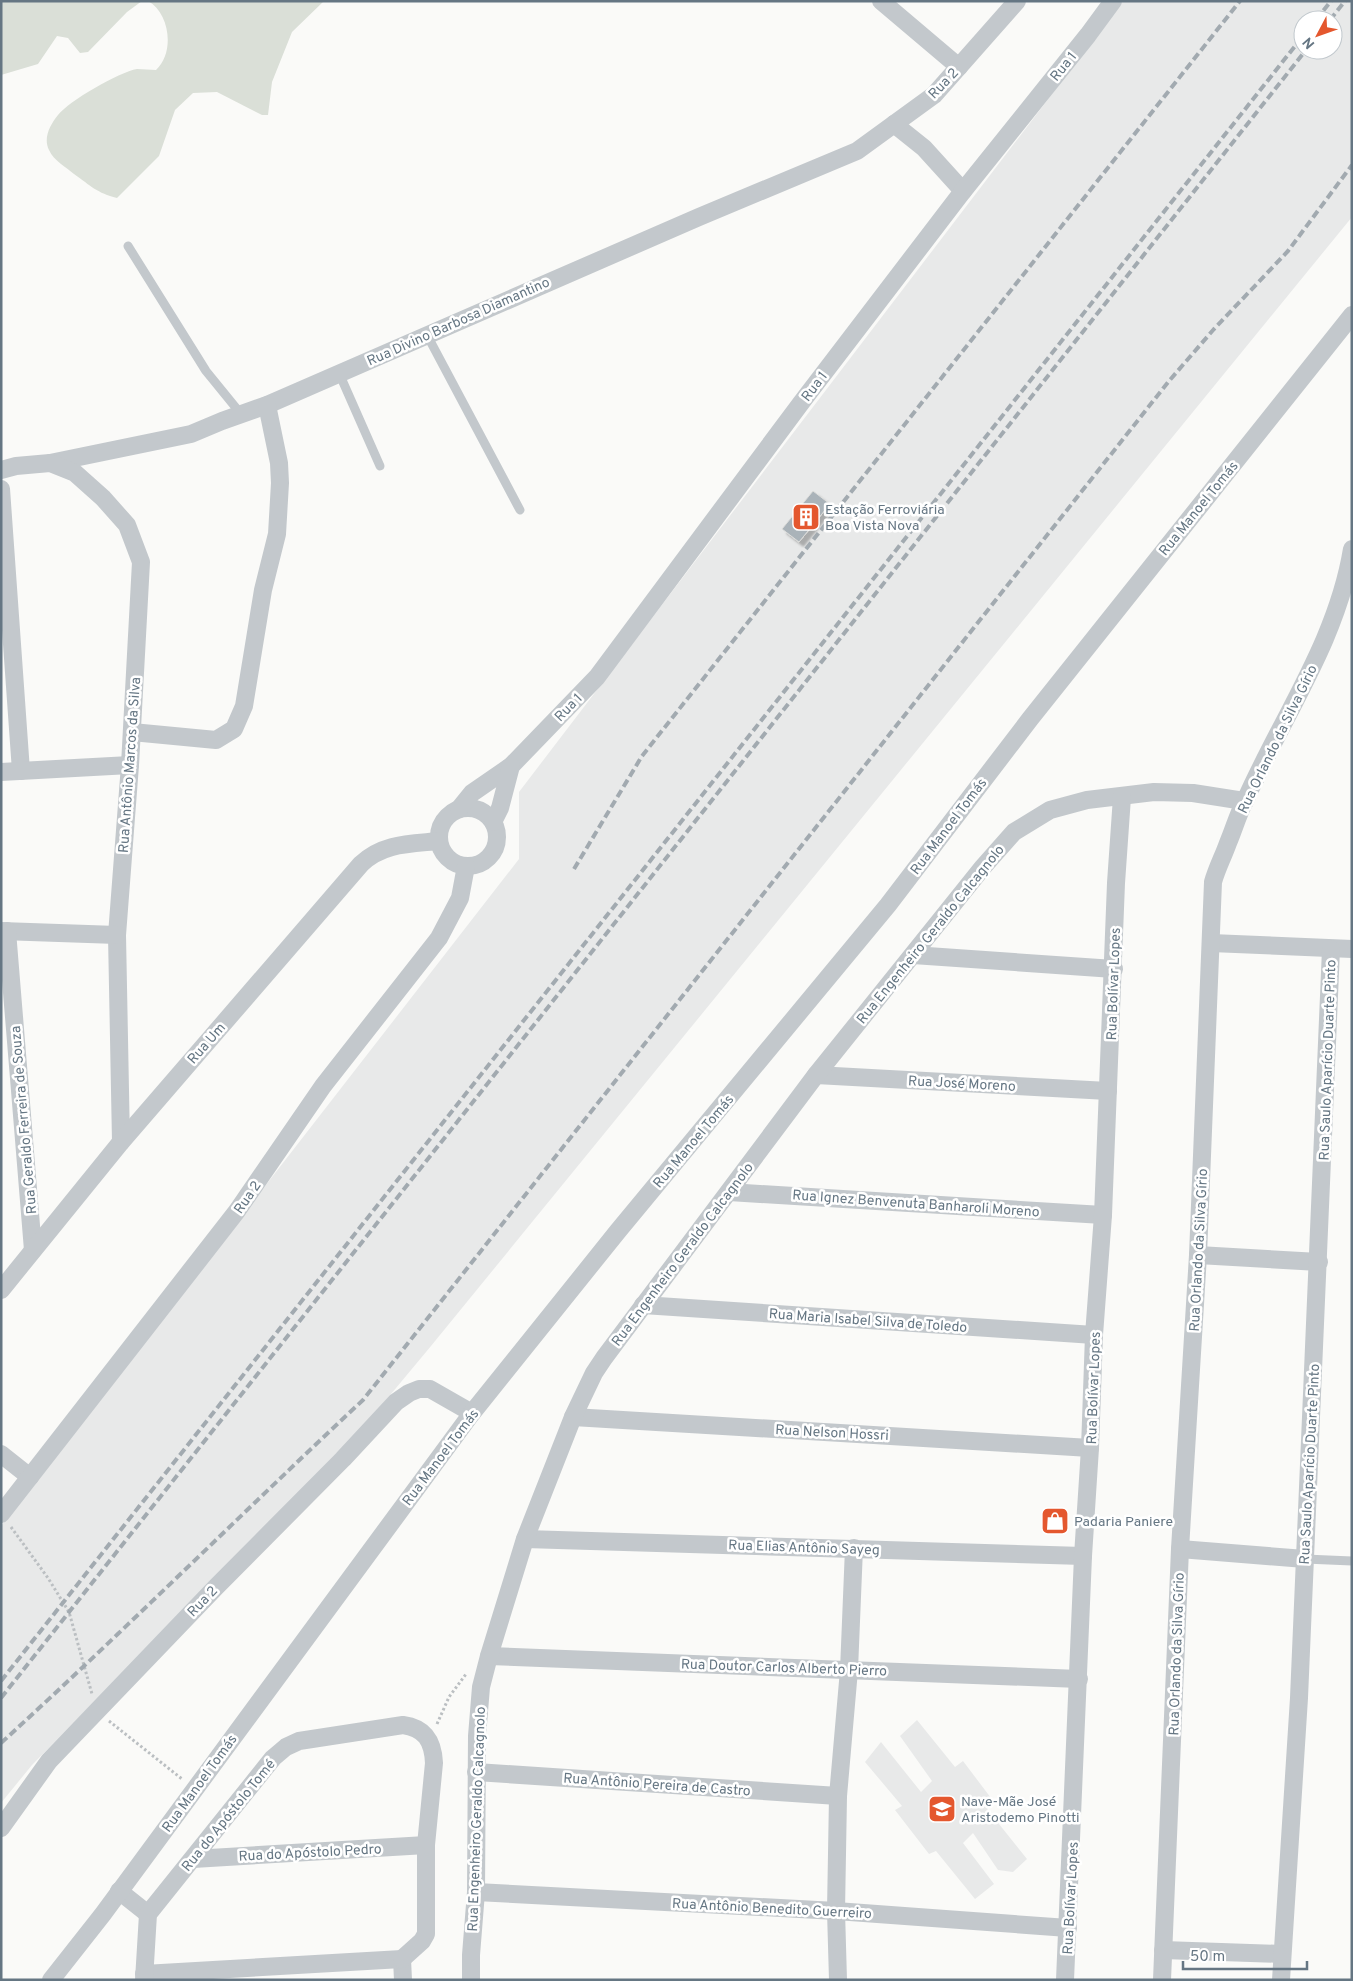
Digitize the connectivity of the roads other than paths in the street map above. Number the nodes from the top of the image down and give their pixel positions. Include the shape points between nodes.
1 (881, 1) edge
2 (1017, 1) edge
3 (1113, 1) edge
4 (959, 67) junction
5 (894, 124) junction
6 (856, 151) joint
7 (963, 191) junction
8 (128, 246) dead end
9 (1352, 315) edge
10 (426, 334) junction
11 (339, 373) junction
12 (267, 405) junction
13 (241, 414) junction
14 (50, 463) junction
15 (380, 466) dead end
16 (9, 468) edge
17 (1, 489) edge
18 (520, 510) dead end
19 (1352, 549) edge
20 (132, 732) junction
21 (130, 764) junction
22 (511, 766) junction
23 (21, 770) junction
24 (1, 772) edge
25 (1122, 797) junction
26 (1244, 801) junction
27 (459, 809) junction
28 (493, 822) junction
29 (439, 841) junction
30 (466, 866) junction
31 (4, 931) edge
32 (117, 935) junction
33 (1211, 943) junction
34 (1331, 949) junction
35 (1352, 949) edge
36 (913, 955) junction
37 (1114, 969) junction
38 (816, 1075) junction
39 (1108, 1091) junction
40 (121, 1142) junction
41 (729, 1192) junction
42 (1103, 1215) junction
43 (33, 1250) junction
44 (1198, 1256) junction
45 (1318, 1262) junction
46 (1, 1290) edge
47 (642, 1305) junction
48 (1094, 1335) junction
49 (472, 1413) junction
50 (573, 1417) junction
51 (1090, 1448) junction
52 (1, 1454) edge
53 (30, 1477) junction
54 (4, 1518) edge
55 (525, 1539) junction
56 (854, 1548) junction
57 (1180, 1549) junction
58 (1083, 1556) junction
59 (1305, 1559) junction
60 (1352, 1561) edge
61 (489, 1656) junction
62 (849, 1670) junction
63 (1079, 1679) junction
64 (476, 1772) junction
65 (838, 1796) junction
66 (1, 1828) edge
67 (426, 1845) junction
68 (194, 1858) junction
69 (119, 1891) junction
70 (476, 1892) junction
71 (836, 1911) junction
72 (148, 1914) junction
73 (1068, 1928) junction
74 (1163, 1950) junction
75 (1282, 1954) junction
76 (402, 1960) junction
77 (144, 1977) edge
78 (51, 1980) edge
79 (403, 1980) edge
80 (471, 1980) edge
81 (838, 1980) edge
82 (1066, 1980) edge
83 (1162, 1980) edge
84 (1281, 1980) edge

1 - 4 street
2 - 4 street, Rua 2
3 - 7 street, Rua 1
4 - 5 street, Rua 2 via 934,95
5 - 6 street, Rua 2
5 - 7 street via 924,148
6 - 10 street, Rua Divino Barbosa Diamantino
7 - 22 street, Rua 1 via 597,677
8 - 13 lane via 206,371
9 - 49 street, Rua Manoel Tomás via 1030,719 888,905
10 - 11 street, Rua Divino Barbosa Diamantino
10 - 18 lane
11 - 12 street, Rua Divino Barbosa Diamantino
11 - 15 lane
12 - 13 street, Rua Divino Barbosa Diamantino
12 - 20 street via 279,463 277,534 263,590 244,706 237,723 234,729 216,740
13 - 14 street, Rua Divino Barbosa Diamantino via 191,434
14 - 16 street, Rua Antônio Marcos da Silva
14 - 20 street, Rua Antônio Marcos da Silva via 75,473 109,504 127,525 141,562
17 - 23 street
19 - 26 street, Rua Orlando da Silva Gírio via 1333,621
20 - 21 street, Rua Antônio Marcos da Silva
21 - 23 street
21 - 32 street, Rua Antônio Marcos da Silva
22 - 27 street, Rua 1 via 472,793
22 - 28 street, Rua 1
23 - 24 street
25 - 26 street, Rua Engenheiro Geraldo Calcagnolo via 1154,792 1194,793
25 - 36 street, Rua Engenheiro Geraldo Calcagnolo via 1086,800 1050,810 1014,832
25 - 37 street, Rua Bolívar Lopes
26 - 33 street, Rua Orlando da Silva Gírio via 1213,882
27 - 28 street via 472,808
27 - 29 street via 447,816 440,828
28 - 30 street via 497,838 492,852 481,863
29 - 30 street via 448,859
29 - 40 street, Rua Um via 378,850 367,858
30 - 53 street, Rua 2 via 460,898 439,938 323,1086 238,1211
31 - 32 street
31 - 43 street, Rua Geraldo Ferreira de Souza
32 - 40 street, Rua Antônio Marcos da Silva
33 - 34 street
33 - 44 street, Rua Orlando da Silva Gírio
34 - 35 street
34 - 45 street, Rua Saulo Aparício Duarte Pinto
36 - 37 street
36 - 38 street, Rua Engenheiro Geraldo Calcagnolo
37 - 39 street, Rua Bolívar Lopes
38 - 39 street, Rua José Moreno
38 - 41 street, Rua Engenheiro Geraldo Calcagnolo
39 - 42 street, Rua Bolívar Lopes
40 - 43 street, Rua Um
41 - 42 street, Rua Ignez Benvenuta Banharoli Moreno
41 - 47 street, Rua Engenheiro Geraldo Calcagnolo
42 - 48 street, Rua Bolívar Lopes
43 - 46 street, Rua Um
44 - 45 street
44 - 57 street, Rua Orlando da Silva Gírio
45 - 59 street, Rua Saulo Aparício Duarte Pinto
47 - 48 street, Rua Maria Isabel Silva de Toledo
47 - 50 street, Rua Engenheiro Geraldo Calcagnolo via 594,1373
48 - 51 street, Rua Bolívar Lopes
49 - 66 street, Rua 2 via 430,1389 419,1389 396,1402 49,1761
49 - 69 street, Rua Manoel Tomás
50 - 51 street, Rua Nelson Hossri
50 - 55 street, Rua Engenheiro Geraldo Calcagnolo
51 - 58 street, Rua Bolívar Lopes
52 - 53 street
53 - 54 street, Rua 2
55 - 56 street, Rua Elias Antônio Sayeg
55 - 61 street, Rua Engenheiro Geraldo Calcagnolo
56 - 58 street, Rua Elias Antônio Sayeg
56 - 62 street
57 - 59 street
57 - 74 street, Rua Orlando da Silva Gírio
58 - 63 street, Rua Bolívar Lopes
59 - 60 lane
59 - 75 street, Rua Saulo Aparício Duarte Pinto
61 - 62 street, Rua Doutor Carlos Alberto Pierro
61 - 64 street, Rua Engenheiro Geraldo Calcagnolo via 479,1706
62 - 63 street, Rua Doutor Carlos Alberto Pierro
62 - 65 street
63 - 73 street, Rua Bolívar Lopes
64 - 65 street, Rua Antônio Pereira de Castro
64 - 70 street, Rua Engenheiro Geraldo Calcagnolo
65 - 71 street
67 - 68 street, Rua do Apóstolo Pedro
67 - 68 street, Rua do Apóstolo Tomé via 433,1750 428,1738 418,1729 403,1726 299,1741 286,1747 272,1758
67 - 76 street via 426,1934
68 - 72 street, Rua do Apóstolo Tomé
69 - 72 street
69 - 78 street, Rua Manoel Tomás
70 - 71 street, Rua Antônio Benedito Guerreiro
70 - 80 street, Rua Engenheiro Geraldo Calcagnolo
71 - 73 street, Rua Antônio Benedito Guerreiro
71 - 81 street
72 - 77 street
73 - 82 street, Rua Bolívar Lopes
74 - 75 street
74 - 83 street, Rua Orlando da Silva Gírio
75 - 84 street, Rua Saulo Aparício Duarte Pinto
76 - 77 street
76 - 79 street

